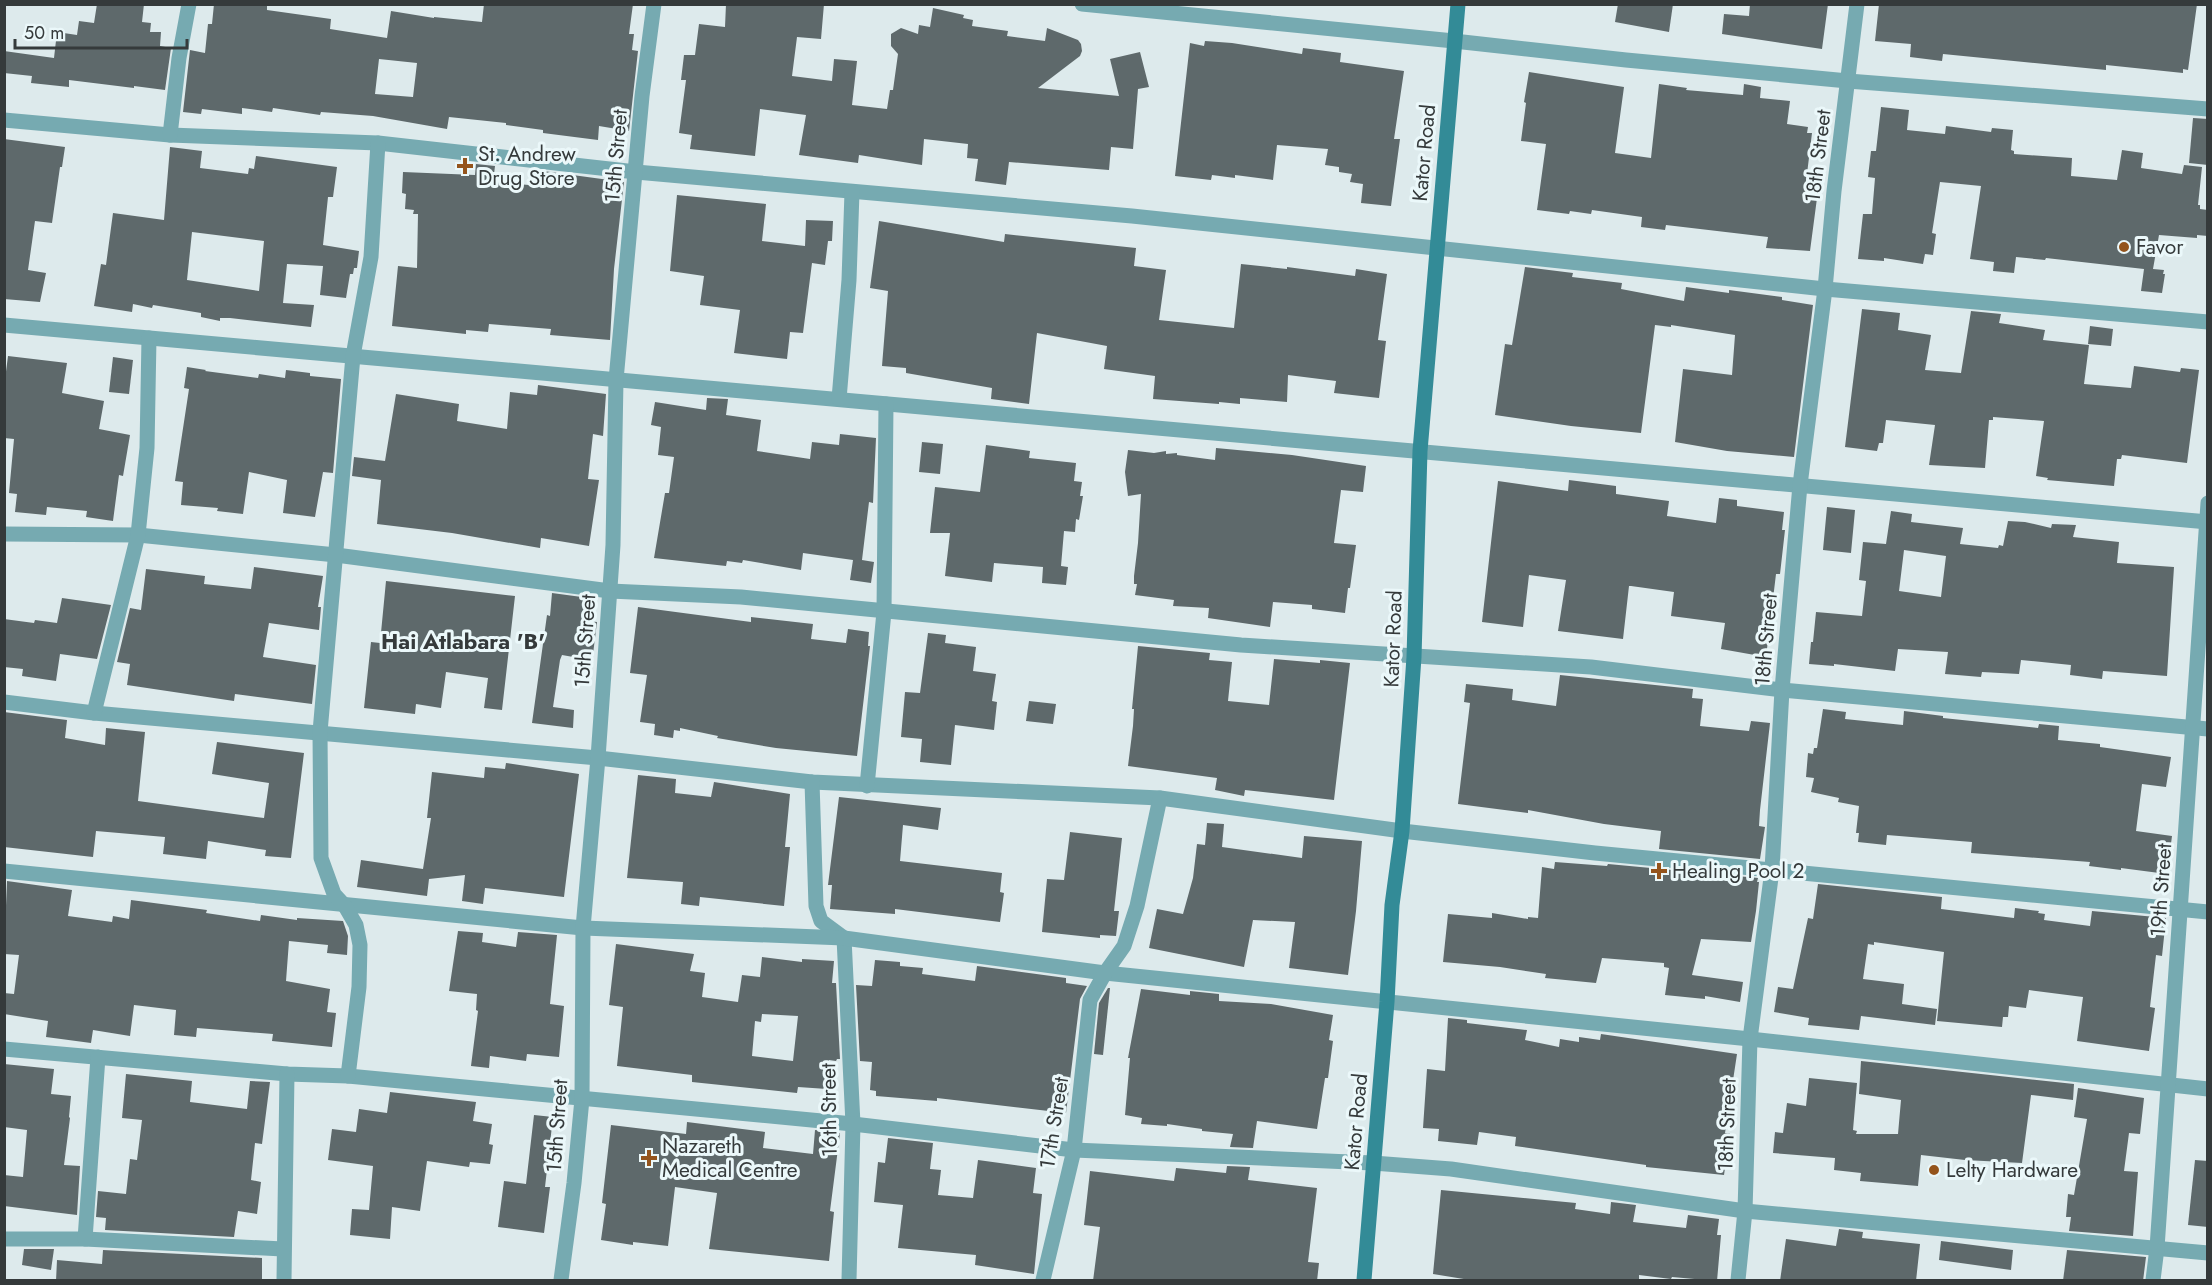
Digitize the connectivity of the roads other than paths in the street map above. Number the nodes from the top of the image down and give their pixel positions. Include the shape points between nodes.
1 (189, 4) edge
2 (654, 4) edge
3 (1082, 4) edge
4 (1458, 4) edge
5 (1857, 4) edge
6 (1455, 41) junction
7 (1848, 81) junction
8 (2208, 109) edge
9 (4, 120) edge
10 (170, 135) junction
11 (378, 143) junction
12 (636, 172) junction
13 (852, 192) junction
14 (1438, 247) junction
15 (1825, 289) junction
16 (2208, 322) edge
17 (4, 325) edge
18 (149, 338) junction
19 (353, 356) junction
20 (616, 380) junction
21 (839, 399) junction
22 (886, 404) junction
23 (1420, 451) junction
24 (1800, 485) junction
25 (2208, 503) edge
26 (2206, 522) edge
27 (4, 534) edge
28 (138, 535) junction
29 (336, 555) junction
30 (610, 591) junction
31 (884, 612) junction
32 (1414, 657) junction
33 (1782, 690) junction
34 (4, 702) edge
35 (94, 713) junction
36 (2201, 728) edge
37 (320, 732) junction
38 (598, 759) junction
39 (812, 782) junction
40 (867, 786) junction
41 (1160, 798) junction
42 (1402, 831) junction
43 (1772, 870) junction
44 (4, 871) edge
45 (345, 906) junction
46 (2181, 909) junction
47 (2208, 912) edge
48 (583, 928) junction
49 (844, 938) junction
50 (1105, 973) junction
51 (1387, 1002) junction
52 (1750, 1040) junction
53 (4, 1049) edge
54 (98, 1057) junction
55 (287, 1074) junction
56 (348, 1076) junction
57 (2168, 1085) junction
58 (2208, 1089) edge
59 (582, 1100) junction
60 (853, 1124) junction
61 (1074, 1150) junction
62 (1373, 1163) junction
63 (1744, 1211) junction
64 (4, 1239) edge
65 (85, 1239) junction
66 (2157, 1248) junction
67 (283, 1249) junction
68 (2208, 1253) edge
69 (1365, 1278) edge
70 (284, 1281) edge
71 (561, 1281) edge
72 (849, 1281) edge
73 (1043, 1281) edge
74 (1738, 1281) edge
75 (2153, 1281) edge

1 - 10 street
2 - 12 street, 15th Street
3 - 6 street
4 - 6 main road, Kator Road
5 - 7 street, 18th Street
6 - 7 street
6 - 14 main road, Kator Road
7 - 8 street
7 - 15 street, 18th Street
9 - 10 street
10 - 11 street
11 - 12 street
11 - 19 street via 371,257
12 - 13 street
12 - 20 street, 15th Street
13 - 14 street
13 - 21 street
14 - 15 street
14 - 23 main road, Kator Road
15 - 16 street
15 - 24 street, 18th Street
17 - 18 street
18 - 19 street
18 - 28 street via 147,448
19 - 20 street
19 - 29 street
20 - 21 street
20 - 30 street, 15th Street
21 - 22 street
22 - 23 street
22 - 31 street
23 - 24 street
23 - 32 main road, Kator Road
24 - 26 street
24 - 33 street, 18th Street
25 - 26 street, 19th Street
26 - 36 street, 19th Street
27 - 28 street
28 - 29 street
28 - 35 street
29 - 30 street
29 - 37 street
30 - 31 street via 741,597
30 - 38 street, 15th Street
31 - 32 street
31 - 40 street
32 - 33 street via 1591,667
32 - 42 main road, Kator Road
33 - 36 street
33 - 43 street, 18th Street
34 - 35 street
35 - 37 street
36 - 46 street, 19th Street
37 - 38 street
37 - 45 street via 321,858 334,894
38 - 39 street
38 - 48 street, 15th Street
39 - 40 street
39 - 49 street via 816,906 821,921
40 - 41 street
41 - 42 street
41 - 50 street, 17th Street via 1134,916 1124,946
42 - 43 street
42 - 51 main road, Kator Road via 1392,905
43 - 46 street
43 - 52 street, 18th Street
44 - 45 street
45 - 48 street
45 - 56 street via 356,925 360,945
46 - 47 street
46 - 57 street, 19th Street
48 - 49 street
48 - 59 street, 15th Street
49 - 50 street
49 - 60 street, 16th Street
50 - 51 street
50 - 61 street, 17th Street via 1090,1000
51 - 52 street
51 - 62 main road, Kator Road
52 - 57 street
52 - 63 street, 18th Street
53 - 54 street
54 - 55 street
54 - 65 street
55 - 56 street
55 - 67 street
56 - 59 street
57 - 58 street
57 - 66 street, 19th Street
59 - 60 street
59 - 71 street, 15th Street
60 - 61 street
60 - 72 street, 16th Street
61 - 62 street
61 - 73 street, 17th Street
62 - 63 street via 1451,1169
62 - 69 main road, Kator Road
63 - 66 street
63 - 74 street, 18th Street
64 - 65 street
65 - 67 street
66 - 68 street
66 - 75 street, 19th Street
67 - 70 street

